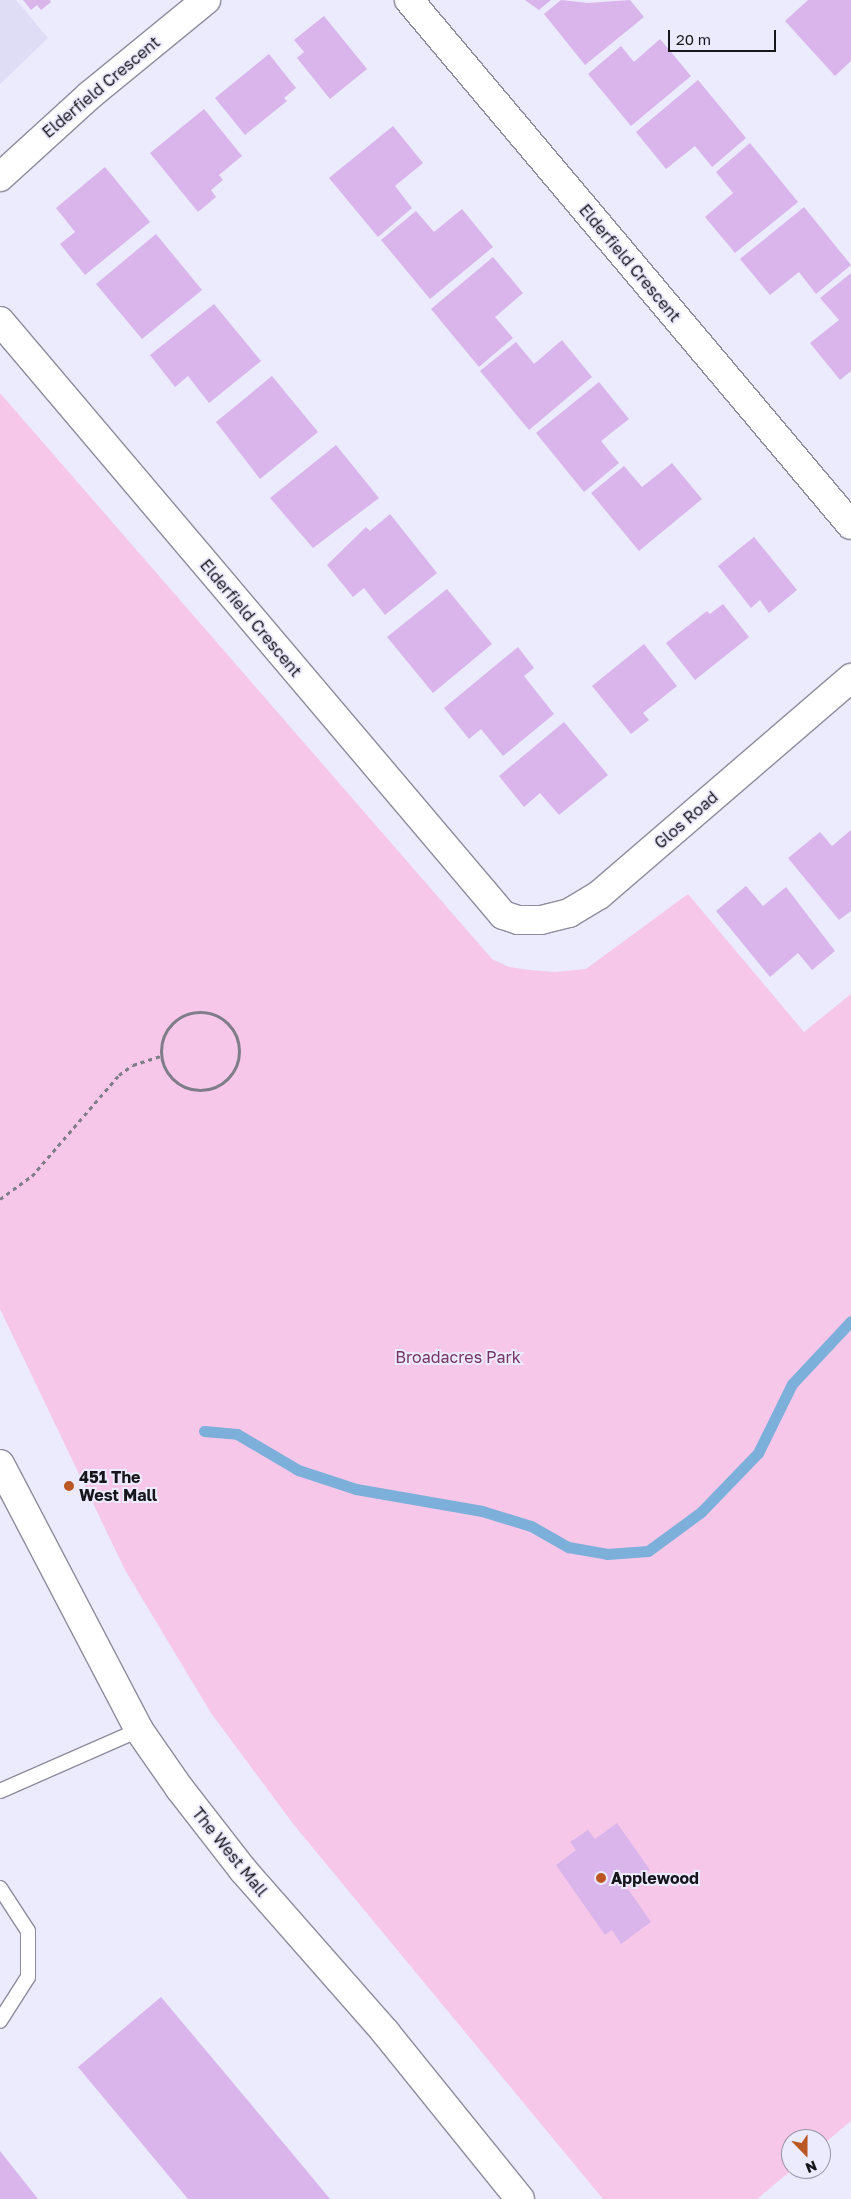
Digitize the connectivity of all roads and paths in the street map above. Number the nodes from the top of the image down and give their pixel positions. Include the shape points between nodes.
1 (206, 0) edge
2 (409, 0) edge
3 (0, 177) edge
4 (0, 321) edge
5 (851, 526) edge
6 (851, 678) edge
7 (503, 915) joint
8 (161, 1056) junction
9 (0, 1199) edge
10 (0, 1464) edge
11 (139, 1730) junction
12 (0, 1791) edge
13 (0, 1888) edge
14 (0, 2021) edge
15 (520, 2199) edge

1 - 3 street, Elderfield Crescent via 90,94
2 - 5 street, Elderfield Crescent
4 - 7 street, Elderfield Crescent
6 - 7 street, Glos Road via 599,895 569,913 541,920 518,920
8 - 8 path via 169,1076 180,1086 209,1090 233,1074 239,1061 240,1046 236,1032 226,1021 199,1011 185,1014 172,1023 164,1035
8 - 9 path via 133,1065 119,1075 32,1176
10 - 11 street, The West Mall
11 - 12 lane
11 - 15 street, The West Mall via 243,1870 386,2033
13 - 14 lane via 28,1931 28,1977

